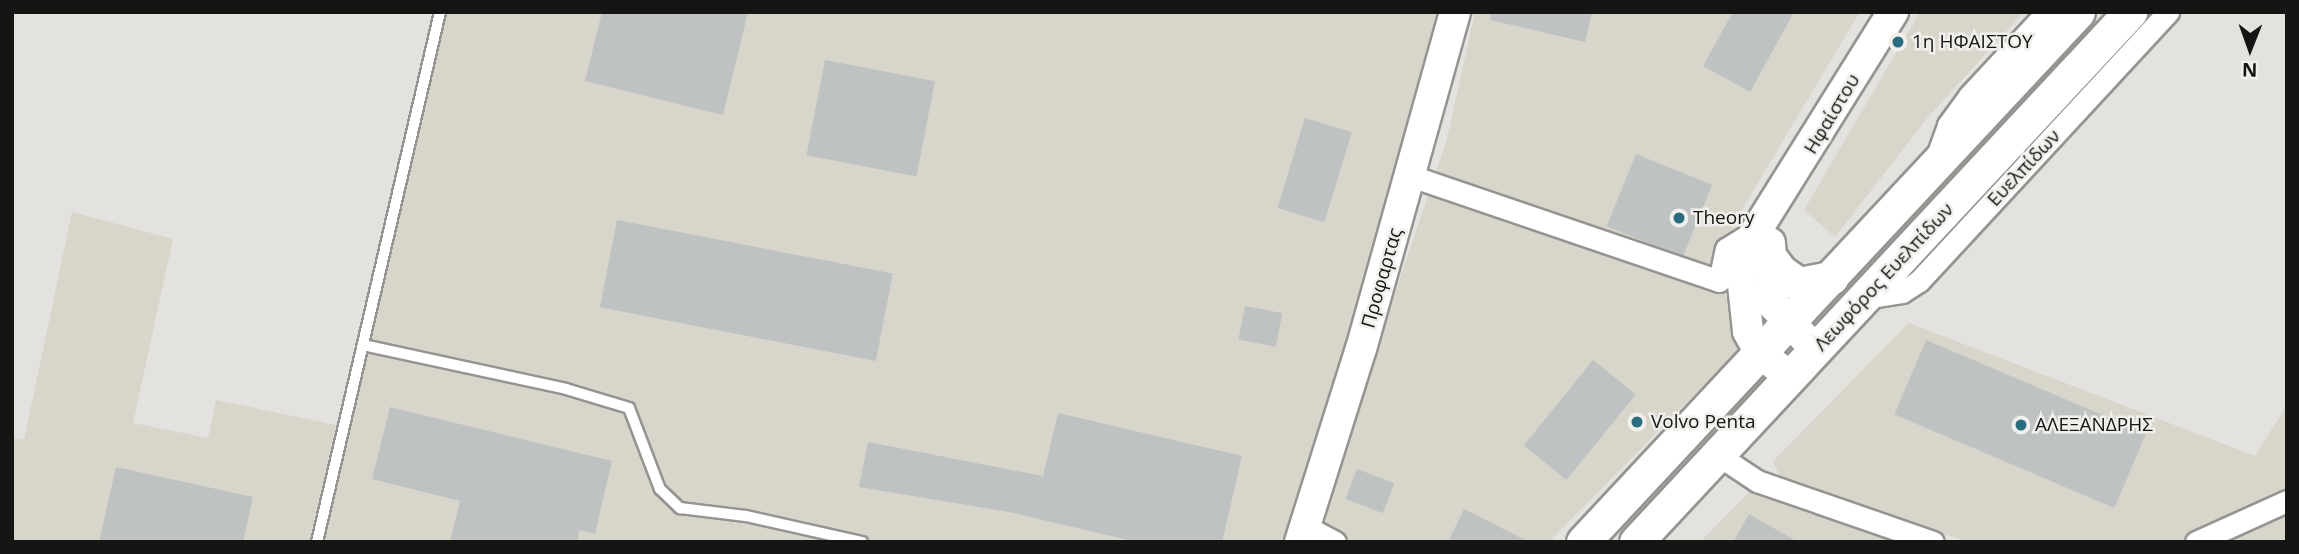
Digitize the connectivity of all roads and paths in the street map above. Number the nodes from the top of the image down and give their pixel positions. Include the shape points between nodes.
1 (440, 12) edge
2 (1455, 12) edge
3 (1893, 12) edge
4 (2047, 12) edge
5 (2078, 12) edge
6 (2130, 12) edge
7 (2168, 12) edge
8 (1931, 171) junction
9 (1412, 176) junction
10 (1765, 234) junction
11 (1831, 278) junction
12 (1865, 298) junction
13 (1788, 325) junction
14 (363, 345) junction
15 (1816, 350) junction
16 (1760, 353) junction
17 (1790, 377) junction
18 (1718, 455) junction
19 (2287, 501) edge
20 (1302, 534) edge
21 (317, 542) edge
22 (862, 542) edge
23 (1335, 542) edge
24 (1584, 542) edge
25 (1636, 542) edge
26 (1933, 542) edge
27 (2196, 542) edge

1 - 14 lane
2 - 9 street, Προφαρτας
3 - 10 street, Ηφαίστου
4 - 8 street via 1969,96 1948,125
5 - 8 main road, Λεωφόρος Ευελπίδων
6 - 12 main road, Λεωφόρος Ευελπίδων
7 - 12 street, Ευελπίδων via 1919,281 1902,292
8 - 11 main road, Λεωφόρος Ευελπίδων
9 - 10 street via 1719,281 1727,249
9 - 20 street, Προφαρτας
10 - 11 main road via 1781,272 1799,284
10 - 13 street via 1774,306
10 - 16 street, Ηφαίστου via 1742,276 1748,331
11 - 13 main road, Λεωφόρος Ευελπίδων
12 - 15 main road, Λεωφόρος Ευελπίδων
13 - 15 street
13 - 16 main road, Λεωφόρος Ευελπίδων
14 - 21 lane
14 - 22 lane via 566,389 629,408 660,489 681,508 746,516
15 - 17 main road, Λεωφόρος Ευελπίδων
16 - 17 street, Ηφαίστου
16 - 24 main road
17 - 18 main road, Λεωφόρος Ευελπίδων
18 - 25 main road, Λεωφόρος Ευελπίδων
18 - 26 street via 1757,481
19 - 27 street
20 - 23 street

